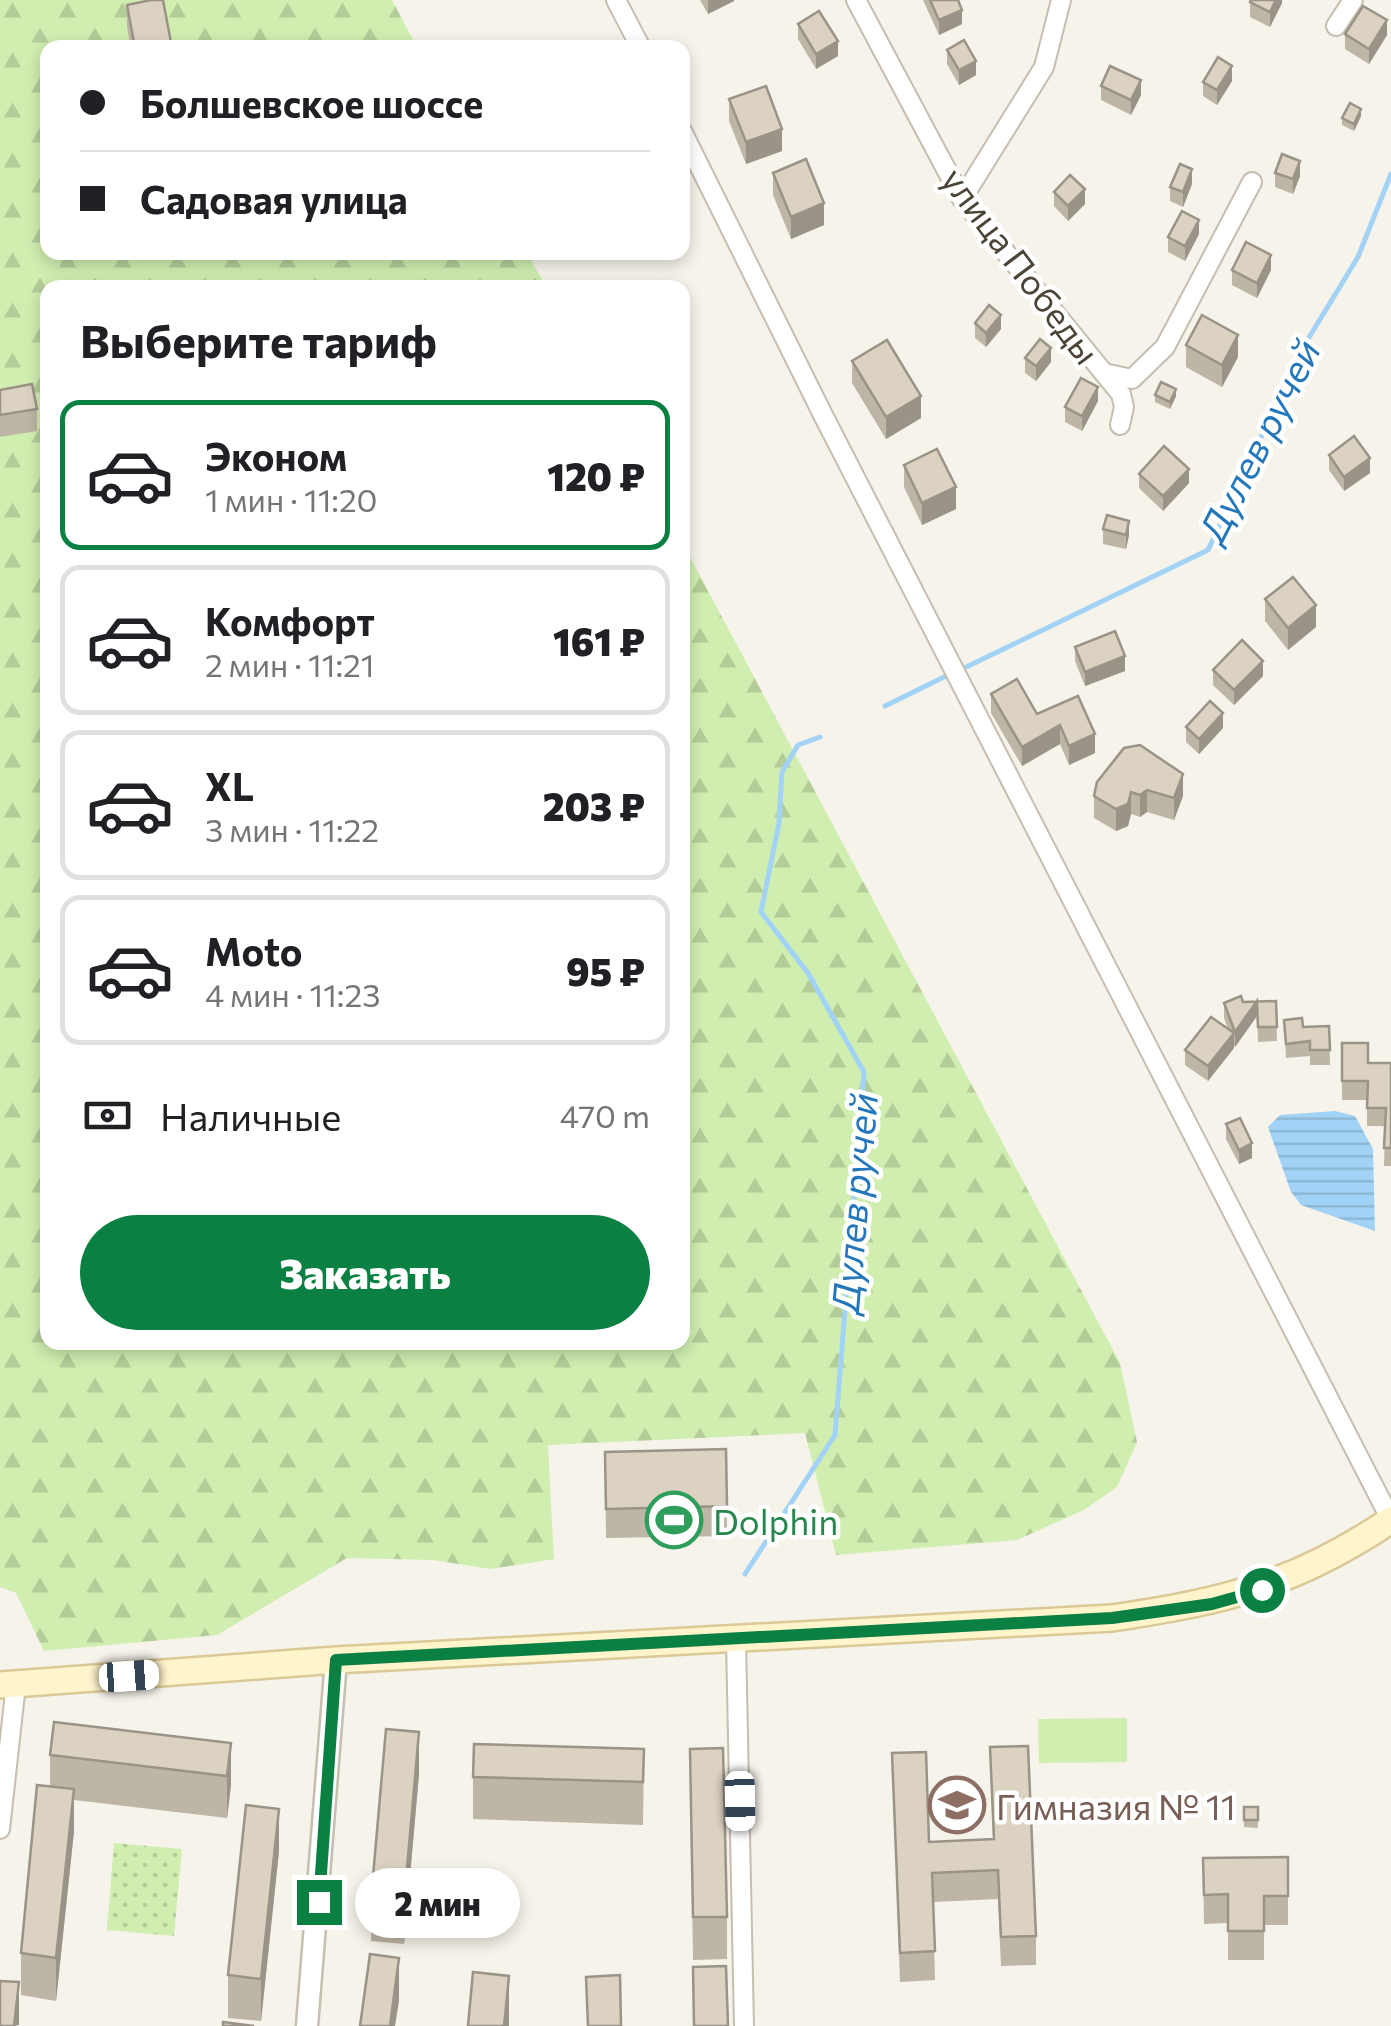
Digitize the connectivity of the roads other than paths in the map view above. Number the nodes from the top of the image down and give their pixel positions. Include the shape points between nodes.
1 (616, 0) edge
2 (856, 0) edge
3 (1061, 0) edge
4 (1353, 0) edge
5 (1336, 26) dead end
6 (637, 40) edge
7 (690, 146) edge
8 (1252, 182) dead end
9 (962, 199) junction
10 (1104, 372) junction
11 (1120, 424) dead end
12 (1391, 1520) edge
13 (736, 1641) junction
14 (336, 1660) junction
15 (8, 1684) edge
16 (0, 1829) edge
17 (307, 2026) edge
18 (744, 2026) edge

1 - 6 street
2 - 9 street, улица Победы
3 - 9 street via 1044,67
4 - 5 street
7 - 12 street
8 - 10 street via 1165,347 1132,379
9 - 10 street, улица Победы
10 - 11 street, улица Победы via 1121,394
12 - 13 main road via 1303,1572 1212,1604 1112,1618
13 - 14 main road
13 - 18 street
14 - 15 main road
14 - 17 street
15 - 16 street

